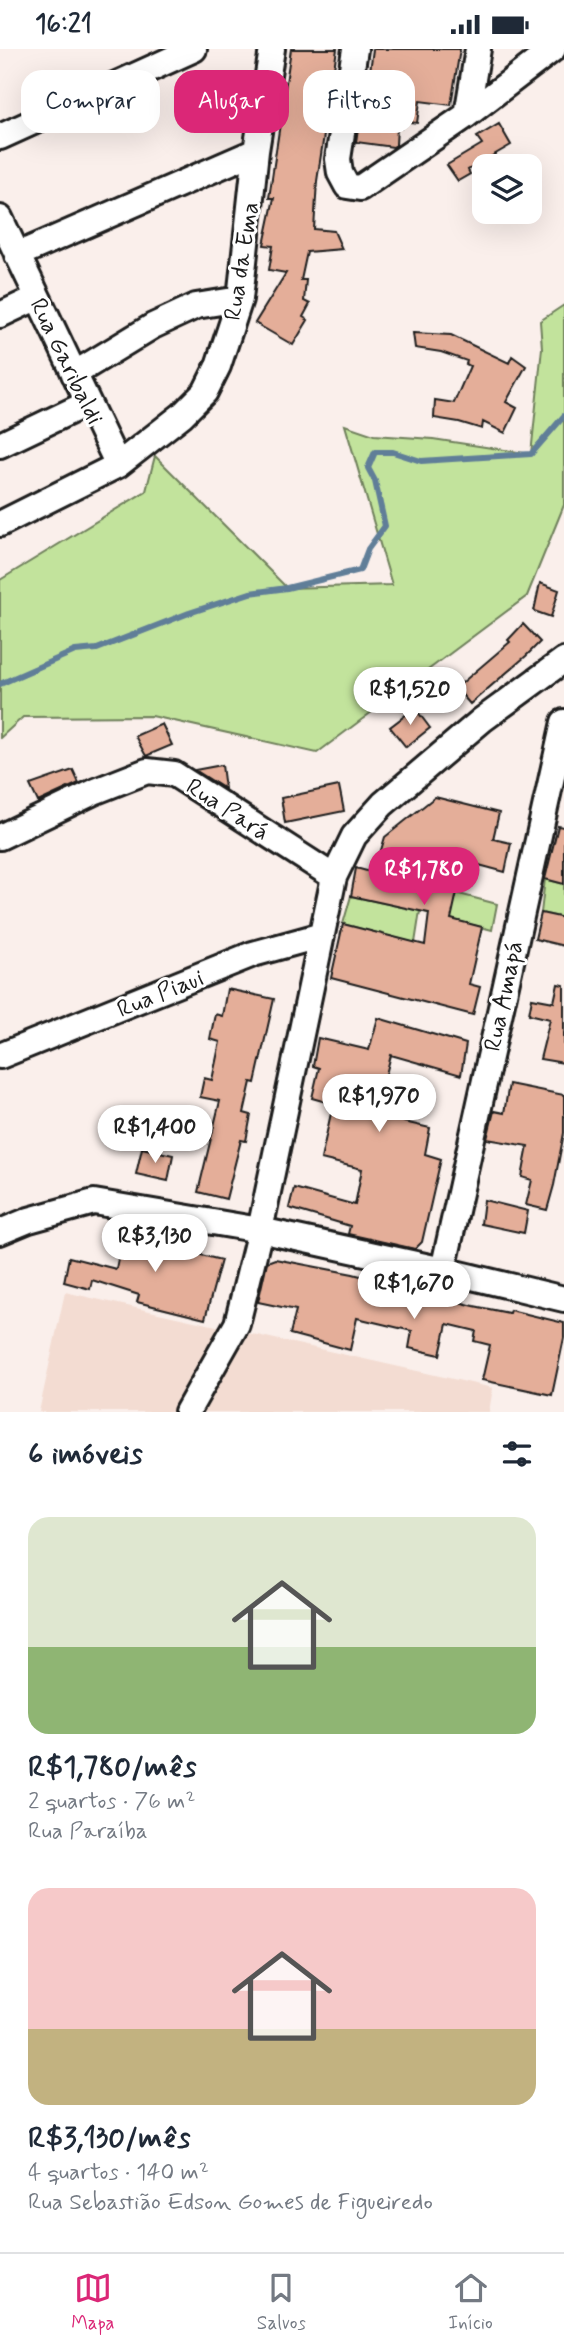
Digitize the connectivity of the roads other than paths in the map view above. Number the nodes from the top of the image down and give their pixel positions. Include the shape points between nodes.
1 (194, 49) edge
2 (272, 49) edge
3 (355, 49) edge
4 (478, 49) edge
5 (554, 49) edge
6 (467, 115) junction
7 (0, 137) edge
8 (256, 151) junction
9 (0, 218) edge
10 (17, 255) junction
11 (36, 298) junction
12 (240, 299) junction
13 (0, 315) edge
14 (74, 374) junction
15 (88, 403) junction
16 (0, 445) edge
17 (118, 465) junction
18 (0, 524) edge
19 (564, 660) edge
20 (564, 722) edge
21 (0, 837) edge
22 (334, 877) junction
23 (322, 935) junction
24 (0, 1056) edge
25 (260, 1230) junction
26 (0, 1232) edge
27 (443, 1270) junction
28 (564, 1299) edge
29 (187, 1412) edge

1 - 7 street
2 - 8 street, Rua da Ema
3 - 6 street via 338,159 347,186 360,188
4 - 6 street
5 - 6 street
8 - 10 street
8 - 12 street, Rua da Ema
9 - 10 street, Rua Garibaldi
10 - 11 street, Rua Garibaldi
11 - 13 street
11 - 14 street, Rua Garibaldi
12 - 14 street via 196,306
12 - 17 street, Rua da Ema via 205,392
14 - 15 street, Rua Garibaldi
15 - 16 street
15 - 17 street, Rua Garibaldi
17 - 18 street, Rua da Ema
19 - 22 street via 482,720 383,804 354,836
20 - 27 street, Rua Amapá
21 - 22 street, Rua Pará via 147,771 174,774
22 - 23 street
23 - 24 street, Rua Piaui via 253,954
23 - 25 street
25 - 26 street via 94,1202
25 - 27 street
25 - 29 street via 237,1324
27 - 28 street

